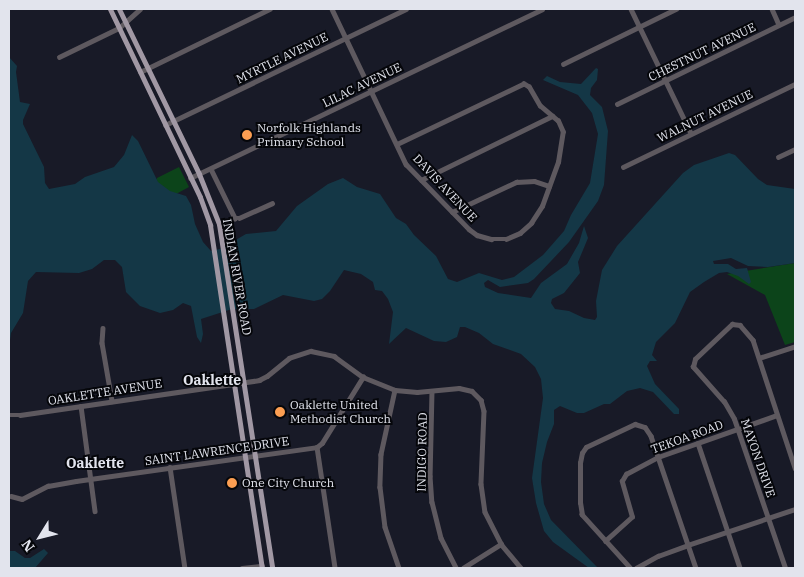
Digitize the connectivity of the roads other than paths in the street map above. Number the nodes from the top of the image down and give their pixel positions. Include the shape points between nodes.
1 (110, 9) edge
2 (119, 9) edge
3 (140, 9) edge
4 (270, 9) edge
5 (332, 9) edge
6 (406, 9) edge
7 (542, 9) edge
8 (631, 9) edge
9 (676, 9) edge
10 (772, 9) edge
11 (795, 18) edge
12 (125, 22) junction
13 (779, 25) junction
14 (639, 26) junction
15 (119, 28) junction
16 (346, 38) junction
17 (60, 57) dead end
18 (563, 64) dead end
19 (148, 68) junction
20 (140, 72) junction
21 (665, 80) junction
22 (795, 84) edge
23 (372, 92) junction
24 (617, 104) dead end
25 (552, 116) junction
26 (173, 121) junction
27 (165, 125) junction
28 (691, 133) junction
29 (398, 144) junction
30 (795, 149) edge
31 (778, 157) dead end
32 (623, 166) dead end
33 (211, 169) junction
34 (199, 174) junction
35 (190, 178) junction
36 (421, 180) junction
37 (549, 186) junction
38 (272, 203) dead end
39 (452, 212) junction
40 (104, 328) dead end
41 (795, 346) edge
42 (759, 358) junction
43 (363, 377) junction
44 (244, 382) junction
45 (235, 384) junction
46 (395, 390) junction
47 (432, 391) junction
48 (112, 401) junction
49 (81, 406) junction
50 (9, 415) edge
51 (777, 415) junction
52 (738, 429) junction
53 (698, 443) junction
54 (317, 447) junction
55 (254, 455) junction
56 (246, 456) junction
57 (658, 457) junction
58 (170, 467) junction
59 (795, 468) edge
60 (92, 479) junction
61 (11, 496) dead end
62 (795, 509) edge
63 (95, 511) dead end
64 (768, 518) junction
65 (728, 532) junction
66 (605, 541) junction
67 (501, 544) junction
68 (688, 545) junction
69 (262, 567) edge
70 (185, 568) edge
71 (242, 568) edge
72 (272, 568) edge
73 (335, 568) edge
74 (399, 568) edge
75 (456, 568) edge
76 (463, 568) edge
77 (521, 568) edge
78 (630, 568) edge
79 (636, 568) edge
80 (696, 568) edge
81 (740, 568) edge
82 (785, 568) edge

1 - 15 main road, INDIAN RIVER ROAD
2 - 12 main road, INDIAN RIVER ROAD
3 - 12 street
4 - 19 street
5 - 16 street, DAVIS AVENUE
6 - 16 street, MYRTLE AVENUE
7 - 23 street, LILAC AVENUE
8 - 14 street
9 - 14 street
10 - 13 street
11 - 13 street, CHESTNUT AVENUE
12 - 15 street
12 - 19 main road, INDIAN RIVER ROAD
13 - 21 street, CHESTNUT AVENUE
14 - 18 street
14 - 21 street
15 - 17 street
15 - 20 main road, INDIAN RIVER ROAD
16 - 23 street, DAVIS AVENUE
16 - 26 street, MYRTLE AVENUE
19 - 20 street
19 - 26 main road, INDIAN RIVER ROAD
20 - 27 main road, INDIAN RIVER ROAD
21 - 24 street, CHESTNUT AVENUE
21 - 28 street
22 - 28 street, WALNUT AVENUE
23 - 29 street, DAVIS AVENUE
23 - 33 street, LILAC AVENUE
25 - 29 street, DAVIS AVENUE via 540,106 526,84
25 - 36 street
25 - 37 street, DAVIS AVENUE via 563,132 560,156
26 - 27 street, MYRTLE AVENUE
26 - 34 main road, INDIAN RIVER ROAD
27 - 35 main road, INDIAN RIVER ROAD
28 - 32 street, WALNUT AVENUE
29 - 36 street, DAVIS AVENUE via 406,164
30 - 31 street
33 - 34 street, LILAC AVENUE
33 - 38 street via 234,218
34 - 35 street, LILAC AVENUE
34 - 44 main road, INDIAN RIVER ROAD via 219,224
35 - 45 main road, INDIAN RIVER ROAD via 210,225
36 - 39 street, DAVIS AVENUE
37 - 39 street via 534,181 516,182
37 - 39 street, DAVIS AVENUE via 531,223 506,239 491,239 477,234
40 - 48 street via 102,343
41 - 42 street
42 - 51 street
42 - 52 street, MAYON DRIVE via 753,340 740,325 732,324 692,364 729,409
43 - 44 street, OAKLETTE AVENUE via 334,356 311,350 289,358 267,376
43 - 46 street, OAKLETTE AVENUE
43 - 54 street
44 - 45 street, OAKLETTE AVENUE
44 - 55 main road, INDIAN RIVER ROAD
45 - 48 street, OAKLETTE AVENUE
45 - 56 main road, INDIAN RIVER ROAD
46 - 47 street
46 - 74 street via 381,454 380,487 385,526
47 - 67 street via 464,388 481,400 484,411 482,499
47 - 75 street, INDIGO ROAD via 432,502 441,538
48 - 49 street, OAKLETTE AVENUE
49 - 50 street, OAKLETTE AVENUE
49 - 60 street
51 - 52 street, TEKOA ROAD
51 - 59 street
52 - 53 street, TEKOA ROAD
52 - 64 street, MAYON DRIVE
53 - 57 street, TEKOA ROAD
53 - 65 street
54 - 55 street, SAINT LAWRENCE DRIVE
54 - 73 street
55 - 56 street, SAINT LAWRENCE DRIVE
55 - 72 main road, INDIAN RIVER ROAD
56 - 58 street, SAINT LAWRENCE DRIVE
56 - 69 main road, INDIAN RIVER ROAD
57 - 66 street, TEKOA ROAD via 623,476 632,516
57 - 66 street via 648,430 640,425 631,425 586,447 582,453 580,508 585,520
57 - 68 street
58 - 60 street, SAINT LAWRENCE DRIVE
58 - 70 street
60 - 61 street, SAINT LAWRENCE DRIVE via 48,486 22,499
60 - 63 street
62 - 64 street
64 - 65 street
64 - 82 street, MAYON DRIVE
65 - 68 street
65 - 81 street
66 - 78 street
67 - 76 street
67 - 77 street
68 - 79 street
68 - 80 street
69 - 71 street

